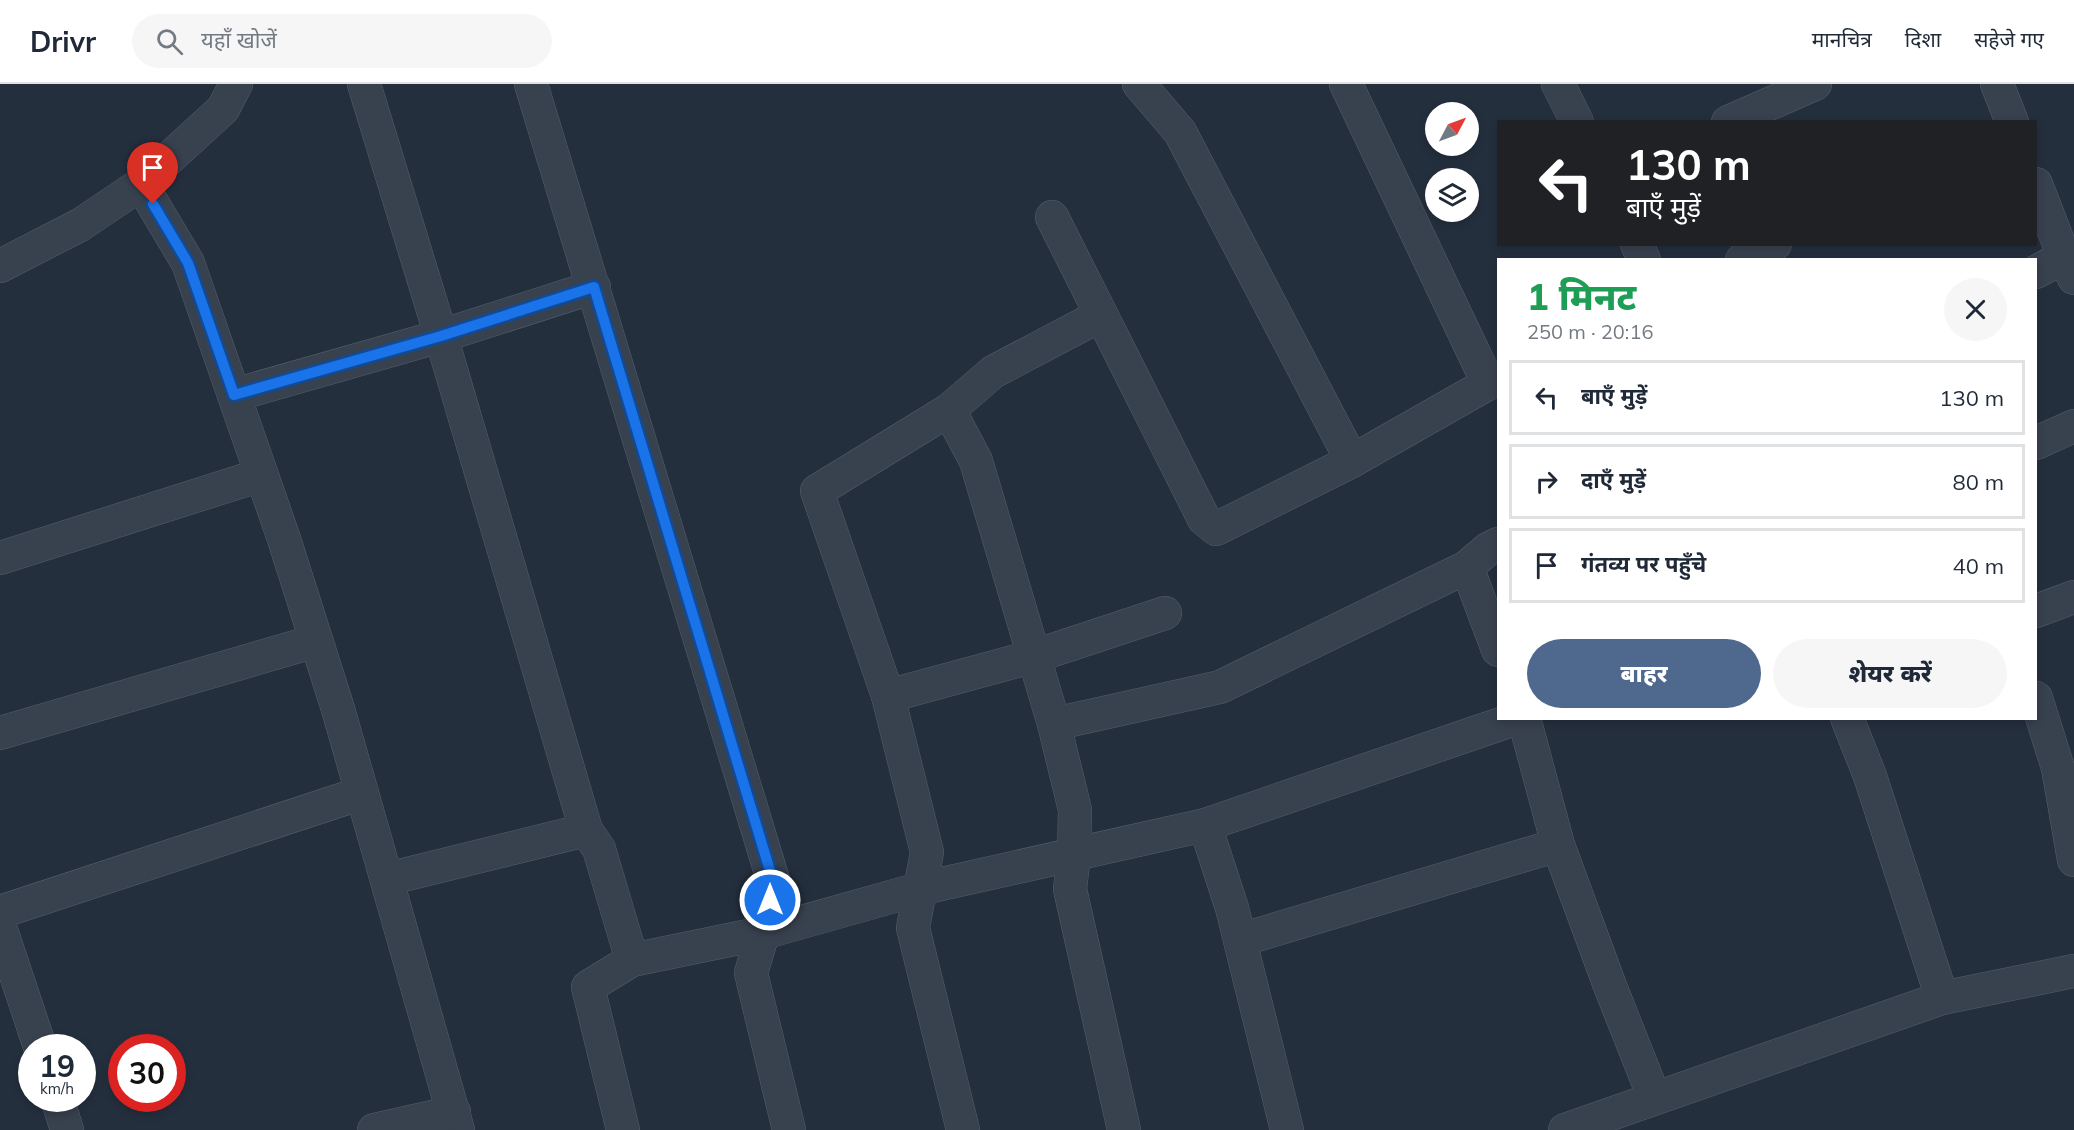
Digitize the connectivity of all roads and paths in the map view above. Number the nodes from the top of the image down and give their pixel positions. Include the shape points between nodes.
1 (236, 84) edge
2 (364, 84) edge
3 (531, 84) edge
4 (1139, 84) edge
5 (1346, 84) edge
6 (1558, 84) edge
7 (1815, 84) edge
8 (1997, 84) edge
9 (1755, 96) edge
10 (1576, 120) edge
11 (1730, 120) edge
12 (2011, 120) edge
13 (141, 184) junction
14 (2037, 188) edge
15 (1052, 217) dead end
16 (1771, 246) edge
17 (1746, 258) edge
18 (0, 266) edge
19 (2058, 269) edge
20 (594, 287) junction
21 (1101, 315) junction
22 (441, 336) junction
23 (1493, 381) edge
24 (234, 395) junction
25 (949, 410) junction
26 (2074, 426) edge
27 (2037, 443) edge
28 (1352, 461) junction
29 (261, 475) junction
30 (1497, 544) edge
31 (0, 558) edge
32 (1467, 567) junction
33 (2074, 597) edge
34 (2037, 611) edge
35 (1165, 613) dead end
36 (316, 641) junction
37 (1497, 647) edge
38 (1035, 656) junction
39 (888, 696) junction
40 (2037, 701) edge
41 (1512, 720) edge
42 (1525, 720) edge
43 (1848, 720) edge
44 (1054, 724) junction
45 (0, 733) edge
46 (362, 793) junction
47 (1206, 825) junction
48 (586, 830) junction
49 (1558, 845) junction
50 (1074, 855) junction
51 (2074, 860) edge
52 (387, 879) junction
53 (919, 889) junction
54 (0, 912) edge
55 (0, 927) edge
56 (763, 933) junction
57 (1240, 940) junction
58 (632, 960) junction
59 (2074, 971) edge
60 (1942, 998) junction
61 (36, 1034) edge
62 (1654, 1097) junction
63 (61, 1112) edge
64 (456, 1121) edge
65 (67, 1130) edge
66 (374, 1130) edge
67 (623, 1130) edge
68 (789, 1130) edge
69 (963, 1130) edge
70 (1124, 1130) edge
71 (1287, 1130) edge
72 (1565, 1130) edge

1 - 13 street via 223,110
2 - 22 street
3 - 20 street
4 - 28 street via 1180,132
5 - 23 street
6 - 10 street
7 - 9 street
8 - 12 street
9 - 11 street
13 - 18 street via 80,225
13 - 24 street via 188,263
14 - 19 street
15 - 21 street
16 - 17 street
20 - 22 street
20 - 56 street via 774,884
21 - 25 street via 993,372
21 - 28 street via 1204,519 1216,529
22 - 24 street
22 - 48 street
23 - 28 street
24 - 29 street
25 - 38 street via 976,461
25 - 39 street via 817,491
26 - 27 street
29 - 31 street
29 - 36 street
30 - 32 street
32 - 37 street
32 - 44 street via 1220,687
33 - 34 street
35 - 38 street
36 - 45 street
36 - 46 street
38 - 39 street
38 - 44 street
39 - 53 street via 927,852
40 - 51 street via 2058,768
41 - 47 street
42 - 49 street
43 - 60 street via 1870,776
44 - 50 street via 1075,810
46 - 52 street
46 - 54 street
47 - 50 street
47 - 57 street
48 - 52 street
48 - 58 street via 600,849
49 - 57 street
49 - 62 street
50 - 53 street
50 - 70 street via 1070,889
52 - 64 street
53 - 56 street
53 - 69 street via 913,928
55 - 61 street
56 - 58 street
56 - 68 street via 751,974
57 - 71 street
58 - 67 street via 588,987
59 - 60 street
60 - 62 street
62 - 72 street
63 - 65 street
64 - 66 street

